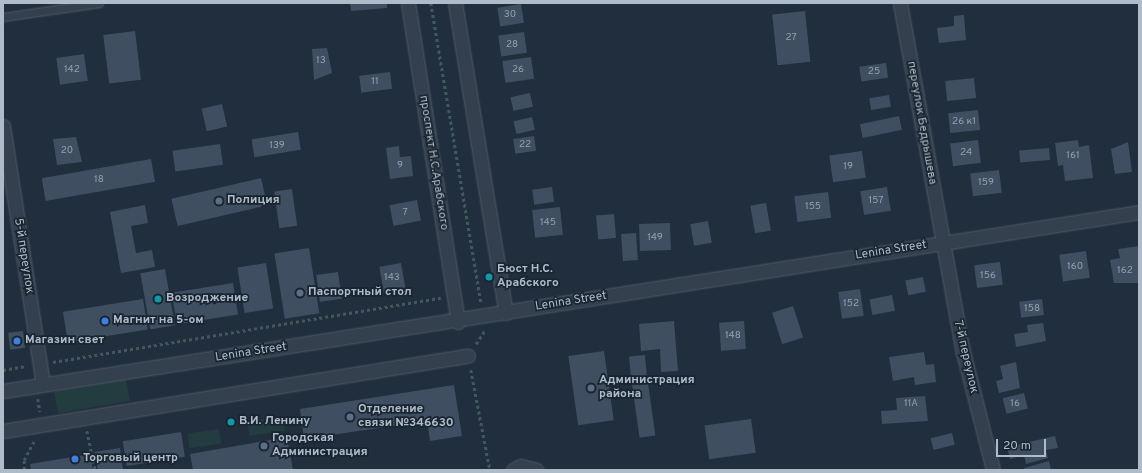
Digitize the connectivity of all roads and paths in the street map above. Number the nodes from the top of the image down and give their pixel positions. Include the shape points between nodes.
1 (99, 3) edge
2 (408, 3) edge
3 (431, 3) edge
4 (455, 3) edge
5 (900, 3) edge
6 (3, 18) edge
7 (3, 126) edge
8 (1139, 212) edge
9 (942, 243) junction
10 (453, 296) junction
11 (482, 304) dead end
12 (506, 313) junction
13 (458, 322) junction
14 (486, 329) dead end
15 (468, 356) junction
16 (40, 364) junction
17 (3, 370) edge
18 (44, 385) junction
19 (3, 392) edge
20 (84, 418) junction
21 (3, 431) edge
22 (95, 470) edge
23 (490, 470) edge
24 (513, 470) edge
25 (536, 470) edge
26 (993, 470) edge

1 - 6 lane
2 - 10 street, проспект Н.С.Арабского
3 - 11 path
4 - 12 street
5 - 9 street, переулок Бедрышева
7 - 16 street, 5-й переулок
8 - 9 street, Lenina Street
9 - 12 street, Lenina Street
9 - 26 street, 7-й переулок via 963,352
10 - 13 street, проспект Н.С.Арабского
10 - 16 path
12 - 13 street, Lenina Street
13 - 18 street, Lenina Street
14 - 15 path
15 - 20 street
15 - 23 path
16 - 17 path
16 - 18 street, 5-й переулок
18 - 19 street, Lenina Street
20 - 21 street
20 - 22 path
24 - 25 street via 521,466

